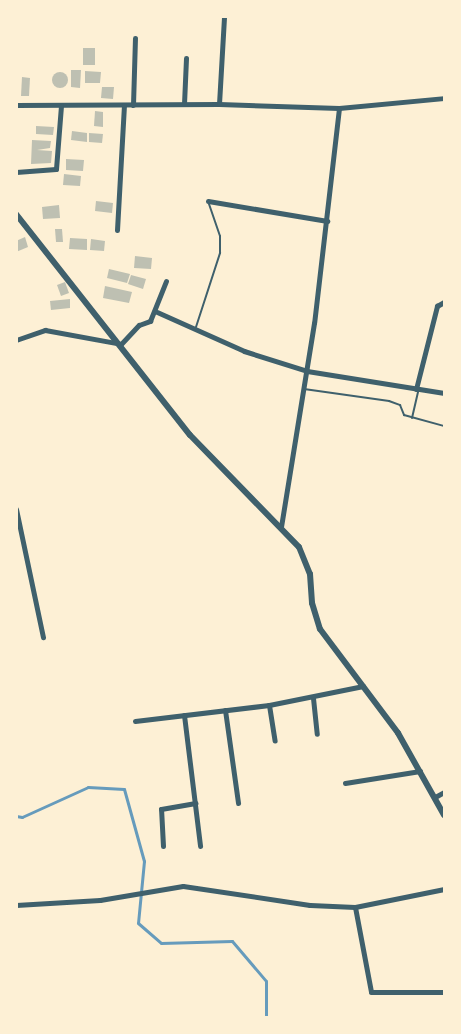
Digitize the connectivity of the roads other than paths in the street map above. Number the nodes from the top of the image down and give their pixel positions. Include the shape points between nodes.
1 (224, 16) edge
2 (135, 38) dead end
3 (186, 58) dead end
4 (444, 98) edge
5 (184, 104) junction
6 (219, 104) junction
7 (16, 105) edge
8 (124, 105) junction
9 (133, 105) junction
10 (61, 106) junction
11 (339, 108) junction
12 (16, 172) edge
13 (208, 201) joint
14 (16, 214) edge
15 (327, 220) junction
16 (117, 230) dead end
17 (166, 281) dead end
18 (444, 303) edge
19 (157, 312) junction
20 (195, 330) junction
21 (16, 340) edge
22 (121, 344) junction
23 (307, 371) junction
24 (304, 389) junction
25 (417, 389) junction
26 (444, 393) edge
27 (412, 418) junction
28 (444, 426) edge
29 (16, 508) edge
30 (281, 526) junction
31 (43, 637) dead end
32 (363, 686) junction
33 (313, 698) junction
34 (269, 705) junction
35 (225, 710) junction
36 (184, 715) junction
37 (135, 721) dead end
38 (317, 734) dead end
39 (275, 741) dead end
40 (420, 771) junction
41 (345, 783) dead end
42 (444, 792) edge
43 (435, 797) junction
44 (195, 803) junction
45 (238, 803) dead end
46 (444, 815) edge
47 (163, 846) dead end
48 (200, 846) dead end
49 (444, 889) edge
50 (16, 905) edge
51 (355, 907) junction
52 (444, 992) edge

1 - 6 street
2 - 9 street
3 - 5 street
4 - 11 street
5 - 6 street
5 - 9 street
6 - 11 street
7 - 10 street
8 - 9 street
8 - 10 street
8 - 16 street
10 - 12 street via 56,169
11 - 15 street
13 - 15 street
13 - 20 lane via 220,236 220,253
14 - 22 street
15 - 23 street
17 - 19 street
18 - 25 street via 437,306
19 - 20 street
19 - 22 street
20 - 23 street
21 - 22 street via 45,330
22 - 30 street via 190,435
23 - 24 street
23 - 25 street
24 - 27 lane via 389,401 400,405 401,413
24 - 30 street
25 - 26 street
25 - 27 lane
27 - 28 lane
29 - 31 street
30 - 32 street via 307,561 320,629
32 - 33 street
32 - 40 street
33 - 34 street
33 - 38 street
34 - 35 street
34 - 39 street
35 - 36 street
35 - 45 street
36 - 37 street
36 - 44 street
40 - 41 street
40 - 43 street
42 - 43 street
43 - 46 street
44 - 47 street via 161,808
44 - 48 street
49 - 51 street
50 - 51 street via 100,900 198,886 291,902
51 - 52 street via 371,992

